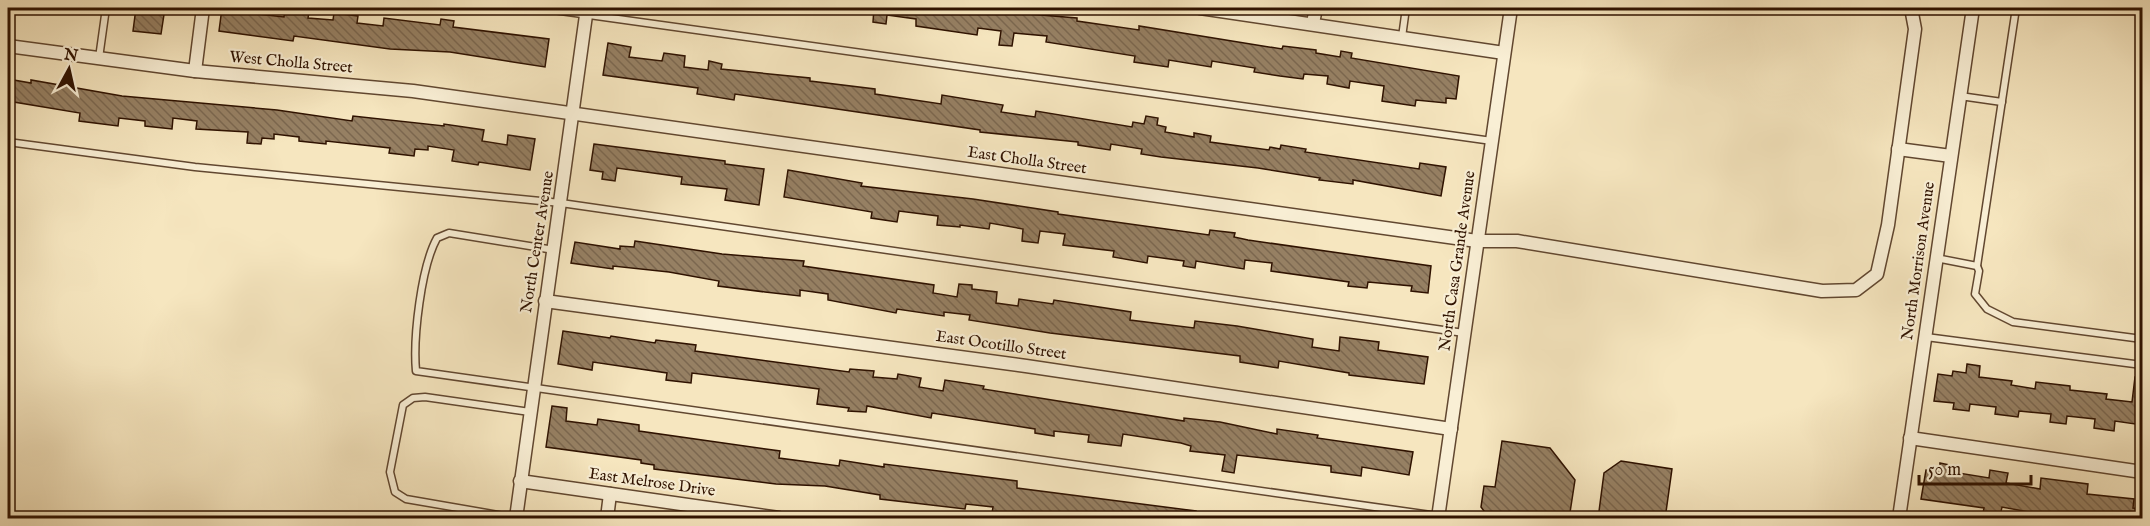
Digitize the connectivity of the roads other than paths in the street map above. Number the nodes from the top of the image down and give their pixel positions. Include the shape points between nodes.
1 (106, 8) edge
2 (203, 8) edge
3 (539, 8) edge
4 (1200, 8) edge
5 (1316, 8) edge
6 (1406, 8) edge
7 (1510, 8) edge
8 (1911, 8) edge
9 (1973, 8) edge
10 (2016, 8) edge
11 (1223, 9) edge
12 (587, 11) edge
13 (1313, 24) junction
14 (1401, 37) junction
15 (8, 45) edge
16 (1504, 52) junction
17 (99, 58) junction
18 (195, 71) junction
19 (1960, 96) junction
20 (2002, 102) junction
21 (572, 114) junction
22 (1492, 141) junction
23 (8, 142) edge
24 (1898, 149) junction
25 (1951, 156) junction
26 (561, 203) junction
27 (1477, 241) junction
28 (554, 250) junction
29 (1936, 258) junction
30 (1977, 266) junction
31 (545, 301) junction
32 (1464, 333) junction
33 (1925, 337) junction
34 (2142, 339) edge
35 (2142, 365) edge
36 (533, 388) junction
37 (530, 412) junction
38 (1451, 429) junction
39 (1910, 438) junction
40 (2142, 472) edge
41 (520, 481) junction
42 (610, 494) junction
43 (1438, 517) edge
44 (516, 518) edge
45 (607, 519) edge
46 (779, 519) edge
47 (1899, 519) edge

1 - 17 lane
2 - 18 street
3 - 12 lane
4 - 11 street
5 - 13 street
6 - 14 lane
7 - 16 street, North Casa Grande Avenue
8 - 24 street, East Cholla Street via 1915,29
9 - 19 street, North Morrison Avenue
10 - 20 lane
11 - 13 street
12 - 21 street, North Center Avenue
12 - 22 lane
13 - 14 street
14 - 16 street
15 - 17 street, West Cholla Street
16 - 22 street, North Casa Grande Avenue
17 - 18 street, West Cholla Street
18 - 21 street, West Cholla Street via 413,91
19 - 20 lane
19 - 25 street, North Morrison Avenue
20 - 30 lane
21 - 26 street, North Center Avenue
21 - 27 street, East Cholla Street
22 - 27 street, North Casa Grande Avenue
23 - 26 lane via 195,167
24 - 25 street
24 - 27 street, East Cholla Street via 1877,274 1856,290 1822,291 1517,241
25 - 29 street, North Morrison Avenue
26 - 28 street, North Center Avenue
26 - 32 lane
27 - 32 street, North Casa Grande Avenue
28 - 31 street, North Center Avenue
28 - 36 lane via 449,233 437,238 428,254 416,371
29 - 30 lane
29 - 33 street, North Morrison Avenue
30 - 34 lane via 1975,294 1987,309 2013,322
31 - 36 street, North Center Avenue
31 - 38 street, East Ocotillo Street
32 - 38 street, North Casa Grande Avenue
33 - 35 lane
33 - 39 street, North Morrison Avenue
36 - 37 street, North Center Avenue
36 - 43 lane
37 - 41 street, North Center Avenue
37 - 44 lane via 413,398 403,405 390,472 395,492 405,499
38 - 43 street, North Casa Grande Avenue
39 - 40 street
39 - 47 street, North Morrison Avenue
41 - 42 street, East Melrose Drive
41 - 44 street, North Center Avenue
42 - 45 street
42 - 46 street, East Melrose Drive

